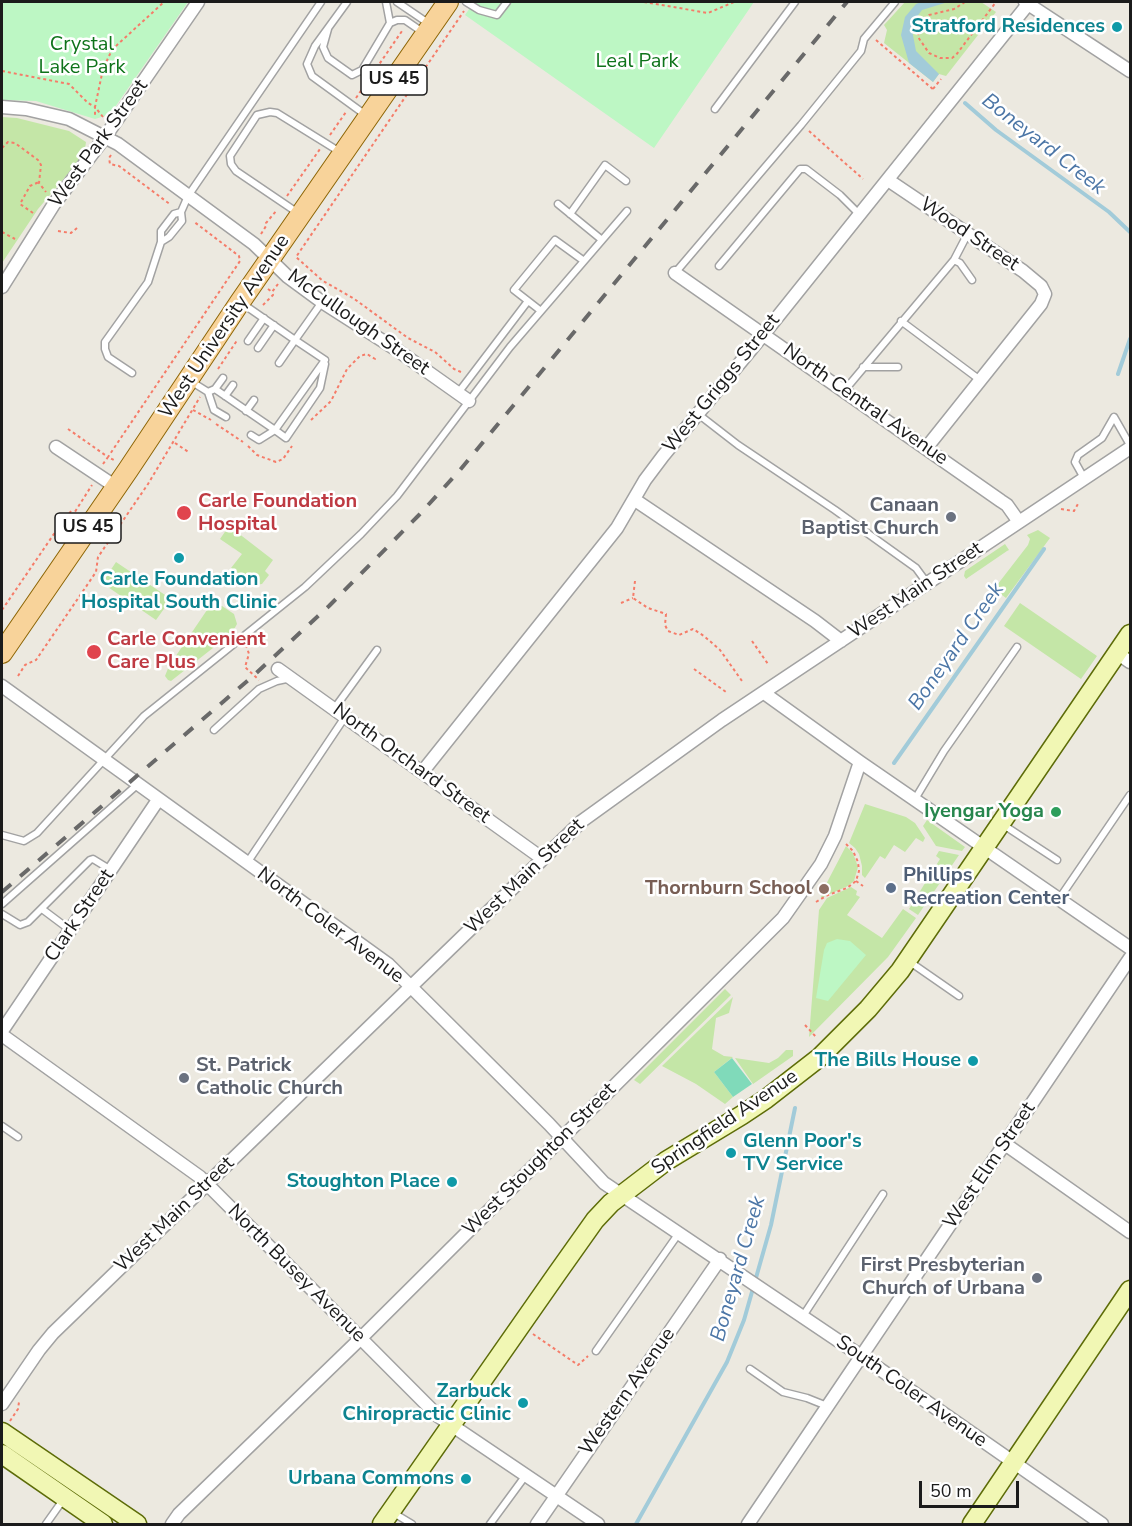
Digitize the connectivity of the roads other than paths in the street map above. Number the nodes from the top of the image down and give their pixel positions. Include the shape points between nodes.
1 (198, 2) edge
2 (321, 2) edge
3 (347, 2) edge
4 (386, 2) edge
5 (397, 2) edge
6 (448, 2) edge
7 (507, 2) edge
8 (795, 2) edge
9 (895, 2) edge
10 (1027, 2) edge
11 (467, 3) edge
12 (390, 23) junction
13 (328, 29) junction
14 (428, 30) junction
15 (1131, 71) edge
16 (2, 107) edge
17 (715, 109) dead end
18 (369, 117) junction
19 (105, 137) junction
20 (343, 154) junction
21 (888, 180) junction
22 (626, 181) dead end
23 (188, 196) junction
24 (558, 204) dead end
25 (627, 211) dead end
26 (181, 212) junction
27 (570, 214) junction
28 (301, 215) junction
29 (859, 215) junction
30 (967, 235) junction
31 (602, 240) junction
32 (161, 242) junction
33 (271, 259) junction
34 (584, 261) junction
35 (954, 261) junction
36 (719, 266) dead end
37 (675, 273) joint
38 (972, 280) dead end
39 (2, 287) edge
40 (528, 301) junction
41 (240, 302) junction
42 (322, 302) junction
43 (541, 311) junction
44 (264, 318) junction
45 (901, 321) junction
46 (274, 325) junction
47 (763, 335) junction
48 (295, 340) junction
49 (248, 341) dead end
50 (258, 348) dead end
51 (326, 360) junction
52 (279, 363) dead end
53 (863, 367) junction
54 (898, 367) dead end
55 (132, 374) dead end
56 (223, 378) dead end
57 (188, 380) junction
58 (980, 381) junction
59 (233, 385) dead end
60 (215, 390) junction
61 (843, 391) junction
62 (206, 392) junction
63 (458, 393) junction
64 (225, 396) junction
65 (254, 400) dead end
66 (469, 400) junction
67 (246, 411) junction
68 (698, 414) junction
69 (226, 417) dead end
70 (275, 430) junction
71 (251, 435) dead end
72 (1131, 446) edge
73 (56, 447) dead end
74 (927, 447) junction
75 (1084, 479) junction
76 (116, 487) junction
77 (635, 500) junction
78 (1019, 522) junction
79 (927, 583) junction
80 (1131, 634) edge
81 (840, 641) junction
82 (1017, 647) dead end
83 (377, 650) dead end
84 (2, 653) edge
85 (1124, 658) edge
86 (278, 669) dead end
87 (291, 678) junction
88 (2, 686) edge
89 (764, 693) junction
90 (334, 709) junction
91 (345, 717) junction
92 (214, 730) dead end
93 (104, 761) junction
94 (860, 762) junction
95 (423, 771) junction
96 (137, 785) junction
97 (1131, 795) edge
98 (915, 799) junction
99 (158, 800) junction
100 (1001, 824) junction
101 (2, 835) edge
102 (985, 848) junction
103 (543, 859) junction
104 (1057, 860) dead end
105 (246, 864) junction
106 (111, 870) junction
107 (1059, 898) junction
108 (2, 904) edge
109 (42, 909) junction
110 (2, 914) edge
111 (71, 930) junction
112 (1131, 948) edge
113 (1131, 958) edge
114 (907, 960) junction
115 (412, 987) junction
116 (959, 996) dead end
117 (2, 1033) edge
118 (2, 1126) edge
119 (18, 1137) dead end
120 (562, 1138) junction
121 (1005, 1144) junction
122 (208, 1184) junction
123 (883, 1194) dead end
124 (621, 1195) junction
125 (1131, 1232) edge
126 (679, 1233) junction
127 (720, 1259) junction
128 (1131, 1290) edge
129 (803, 1316) junction
130 (360, 1339) junction
131 (596, 1351) road end
132 (861, 1356) junction
133 (750, 1369) dead end
134 (2, 1404) edge
135 (828, 1407) junction
136 (451, 1425) junction
137 (4, 1429) edge
138 (2, 1454) edge
139 (1014, 1463) junction
140 (526, 1475) junction
141 (557, 1496) junction
142 (65, 1498) junction
143 (387, 1518) edge
144 (46, 1524) edge
145 (104, 1524) edge
146 (137, 1524) edge
147 (171, 1524) edge
148 (412, 1524) edge
149 (490, 1524) edge
150 (537, 1524) edge
151 (598, 1524) edge
152 (748, 1524) edge
153 (972, 1524) edge
154 (1102, 1524) edge

1 - 19 street, West Park Street
2 - 23 lane
3 - 13 lane
4 - 12 lane
5 - 14 lane
6 - 14 main road, West University Avenue / US 45
7 - 11 lane via 497,15
8 - 17 lane
9 - 37 lane via 864,39 861,51
10 - 15 street
10 - 21 street, West Griggs Street
12 - 13 lane via 362,70 352,75 328,58 323,47
12 - 14 lane via 408,22
13 - 18 lane via 307,64 312,76
14 - 18 main road, West University Avenue / US 45
16 - 19 street, McCullough Street via 26,108 69,119
18 - 20 main road, West University Avenue / US 45
19 - 23 street, McCullough Street
19 - 39 street, West Park Street via 54,204
20 - 28 main road, West University Avenue / US 45
20 - 28 lane via 277,113 257,115 230,156 231,164
21 - 29 street, West Griggs Street
21 - 30 street, Wood Street
22 - 27 lane via 605,165
23 - 26 lane
23 - 33 street, McCullough Street
24 - 27 lane
25 - 31 lane
26 - 32 lane via 182,221
26 - 32 lane via 174,214 161,231
27 - 31 lane
28 - 33 main road, West University Avenue / US 45
29 - 36 lane via 840,195 806,169 800,169
29 - 47 street, West Griggs Street
30 - 35 lane
30 - 58 street, Wood Street via 1023,271 1045,294
31 - 34 lane
32 - 55 lane via 148,282 105,342 108,357
33 - 41 main road, West University Avenue / US 45
33 - 42 street, McCullough Street
34 - 40 lane via 555,240 514,290
34 - 43 lane
35 - 38 lane
35 - 45 lane
37 - 47 street, North Central Avenue
40 - 43 lane
40 - 63 lane
41 - 44 lane
41 - 57 main road, West University Avenue / US 45
42 - 48 lane
42 - 63 street, McCullough Street
43 - 66 lane
44 - 46 lane
44 - 49 lane
45 - 53 lane
45 - 58 lane
46 - 48 lane
46 - 50 lane
47 - 61 street, North Central Avenue
47 - 68 street, West Griggs Street
48 - 51 lane
48 - 52 lane
51 - 70 lane
51 - 70 lane via 320,388 285,438
53 - 54 lane
53 - 61 lane
56 - 60 lane
57 - 62 lane
57 - 76 main road, West University Avenue / US 45
58 - 74 street
59 - 64 lane
60 - 62 lane
60 - 64 lane
61 - 74 street, North Central Avenue
62 - 69 lane via 214,410
63 - 66 street, McCullough Street
64 - 67 lane
65 - 67 lane
66 - 93 lane via 397,496 362,534 304,587 144,716
67 - 70 lane
68 - 77 street, West Griggs Street via 645,480
68 - 79 lane via 916,568
70 - 71 lane via 259,440
72 - 75 street, West Main Street
72 - 75 lane via 1114,417 1102,438 1078,455 1075,462
73 - 76 street
74 - 78 street, North Central Avenue via 1007,505
75 - 78 street, West Main Street
76 - 84 main road, West University Avenue / US 45
77 - 81 street
77 - 95 street, West Griggs Street via 617,528
78 - 79 street, West Main Street
79 - 81 street, West Main Street
80 - 85 street, Springfield Avenue
81 - 89 street, West Main Street
82 - 98 lane
83 - 90 lane
85 - 100 street, Springfield Avenue
86 - 87 street, North Orchard Street
87 - 90 street, North Orchard Street
87 - 92 lane via 259,689
88 - 93 street, North Coler Avenue
89 - 94 street
89 - 103 street, West Main Street via 582,821
90 - 91 street, North Orchard Street
91 - 95 street, North Orchard Street
91 - 105 lane
93 - 96 street, North Coler Avenue
93 - 101 lane via 37,833 24,841
94 - 98 street
94 - 120 street, West Stoughton Street via 835,836 807,886 783,918
95 - 103 street, North Orchard Street
96 - 99 street, North Coler Avenue
96 - 108 lane
97 - 107 lane
98 - 102 street
99 - 105 street, North Coler Avenue
99 - 106 street, Clark Street
100 - 102 street, Springfield Avenue
100 - 104 lane
102 - 107 street
102 - 114 street, Springfield Avenue
103 - 115 street, West Main Street
105 - 115 street, North Coler Avenue via 388,964
106 - 109 lane via 90,860
106 - 111 street, Clark Street
107 - 112 street
109 - 110 lane via 20,925
109 - 111 lane
111 - 117 street, Clark Street
113 - 121 street, West Elm Street
114 - 116 lane
114 - 124 street, Springfield Avenue via 861,1017 813,1062 742,1115 666,1161
115 - 120 street, North Coler Avenue
115 - 122 street, West Main Street
117 - 122 street, North Busey Avenue
118 - 119 lane
120 - 124 street, North Coler Avenue via 604,1183
120 - 130 street, West Stoughton Street
121 - 125 street
121 - 132 street, West Elm Street
122 - 130 street, North Busey Avenue
122 - 134 street, West Main Street via 53,1333
123 - 129 lane
124 - 126 street, North Coler Avenue
124 - 136 street, Springfield Avenue via 595,1220
126 - 127 street, North Coler Avenue
126 - 131 lane
127 - 129 street, South Coler Avenue
127 - 141 street, Western Avenue
128 - 139 street
129 - 132 street, South Coler Avenue
130 - 136 street, North Busey Avenue
130 - 147 street, West Stoughton Street
132 - 135 street, West Elm Street
132 - 139 street, South Coler Avenue
133 - 135 lane via 783,1392
135 - 152 street, West Elm Street
136 - 140 street, North Busey Avenue
136 - 143 street, Springfield Avenue
137 - 146 street
138 - 142 street
139 - 153 street
139 - 154 street, South Coler Avenue
140 - 141 street, North Busey Avenue
140 - 149 lane
141 - 150 street, Western Avenue
141 - 151 street, North Busey Avenue
142 - 144 lane
142 - 145 street
143 - 148 lane

